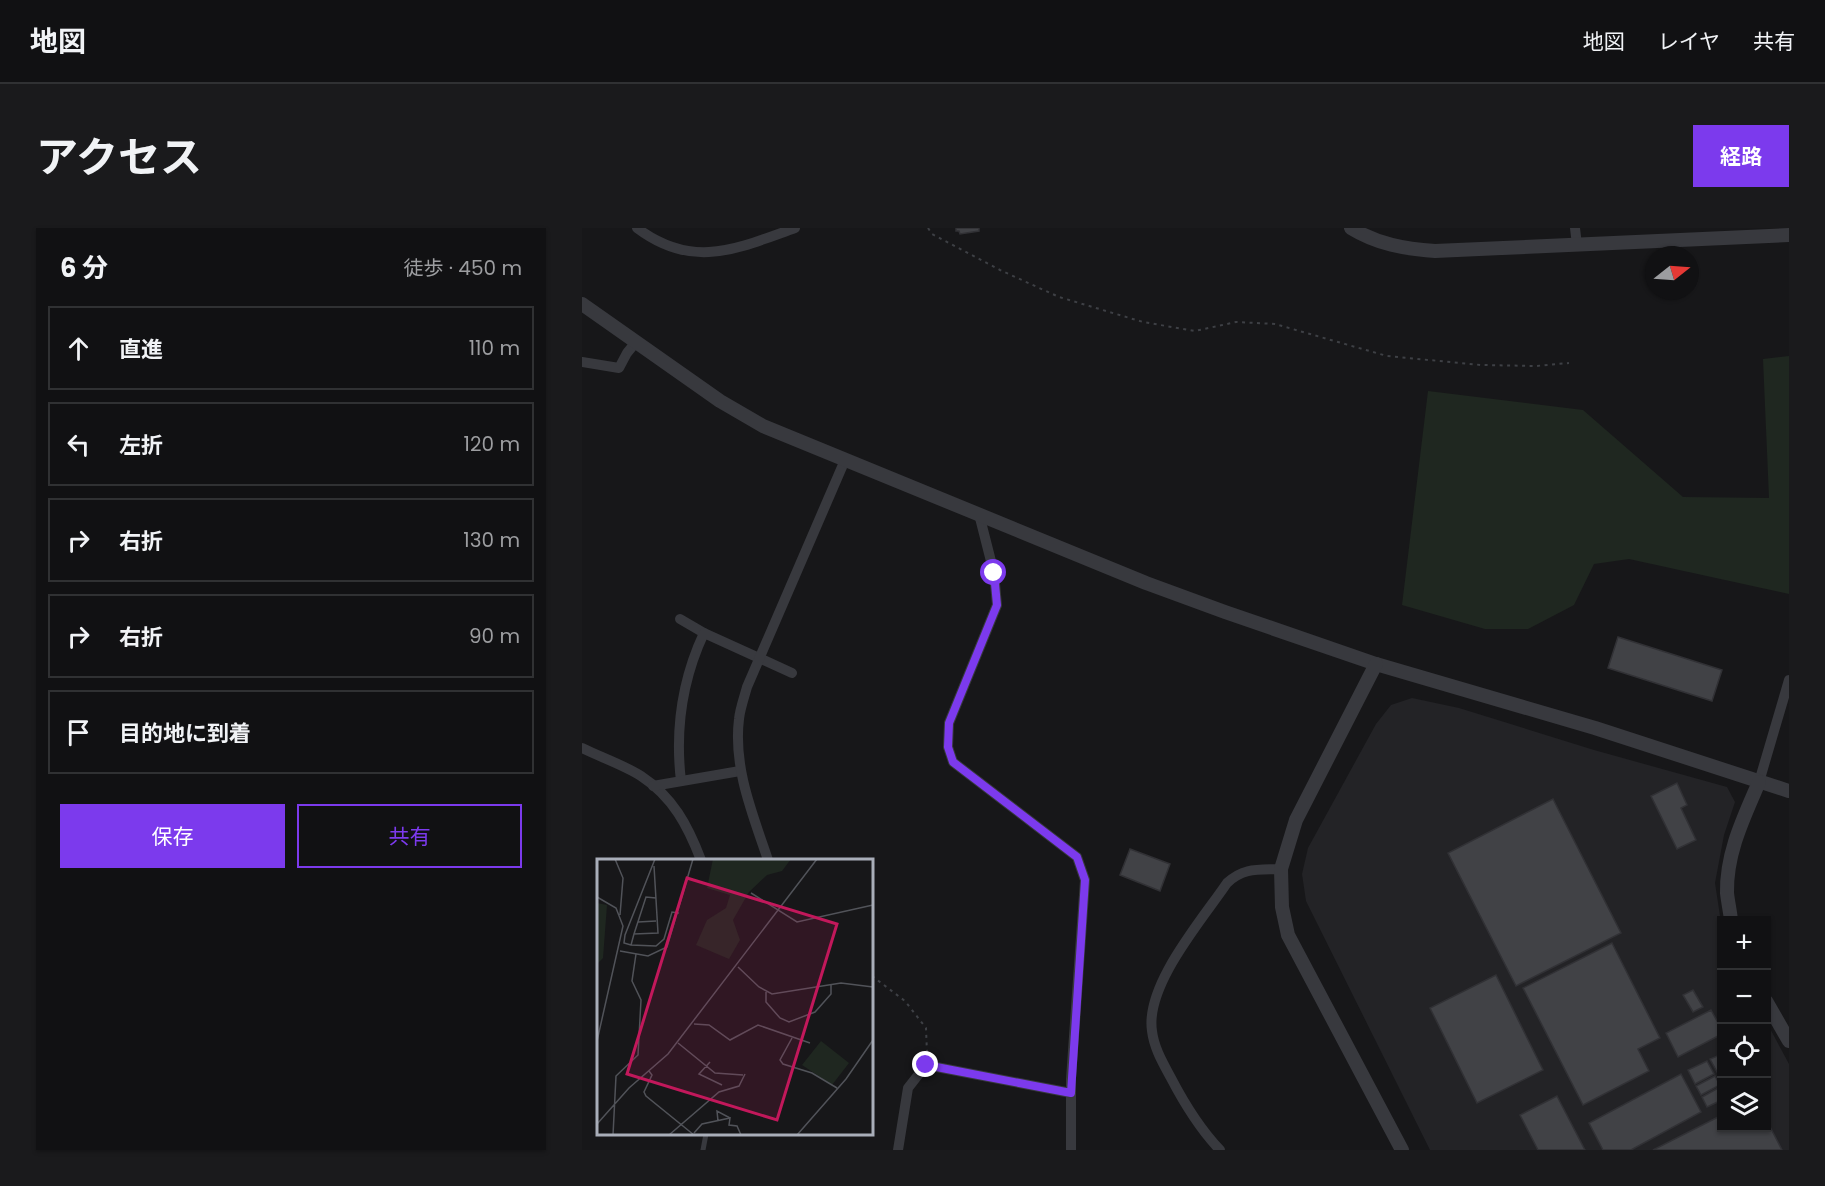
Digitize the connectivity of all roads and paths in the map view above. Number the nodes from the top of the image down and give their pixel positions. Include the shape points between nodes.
1 (637, 228) edge
2 (795, 228) edge
3 (928, 228) edge
4 (1351, 228) edge
5 (1575, 228) edge
6 (1789, 235) edge
7 (1577, 245) junction
8 (582, 304) edge
9 (636, 342) junction
10 (582, 362) edge
11 (1569, 363) dead end
12 (845, 460) junction
13 (979, 514) junction
14 (680, 619) dead end
15 (704, 633) junction
16 (759, 659) junction
17 (1376, 664) junction
18 (792, 673) dead end
19 (1789, 680) edge
20 (582, 748) edge
21 (740, 771) junction
22 (681, 781) junction
23 (1759, 782) junction
24 (653, 786) junction
25 (1789, 791) edge
26 (700, 859) edge
27 (767, 859) edge
28 (1281, 868) junction
29 (1730, 916) edge
30 (873, 977) edge
31 (1771, 1008) edge
32 (1789, 1041) edge
33 (926, 1065) junction
34 (1071, 1093) junction
35 (706, 1135) edge
36 (703, 1150) edge
37 (898, 1150) edge
38 (1071, 1150) edge
39 (1220, 1150) edge
40 (1402, 1150) edge

1 - 2 street via 661,244 687,252 710,253 744,247
3 - 11 path via 932,234 1000,270 1059,297 1143,322 1195,331 1236,322 1275,324 1387,356 1481,365
4 - 7 street via 1385,244 1435,251
5 - 7 street
6 - 7 street
8 - 9 street
9 - 10 street via 619,368
9 - 12 street via 763,426
12 - 13 street
12 - 16 street
13 - 17 street via 1146,583
13 - 34 street via 994,573 997,605 949,723 948,747 953,762 1077,857 1085,880
14 - 15 street
15 - 16 street
15 - 22 street via 681,712
16 - 18 street
16 - 21 street via 739,717
17 - 23 street via 1595,728
17 - 28 street via 1296,820
19 - 23 street
20 - 24 street via 640,775
21 - 22 street
21 - 27 street
22 - 24 street
23 - 25 street
23 - 29 street via 1734,841 1727,892
24 - 26 street via 680,813
28 - 39 street via 1246,870 1227,883 1176,957 1158,988 1152,1010 1155,1047 1195,1118
28 - 40 street via 1282,907 1288,934
30 - 33 path via 905,1001 926,1028
31 - 32 street
33 - 34 street
33 - 37 street via 908,1088
34 - 38 street
35 - 36 lane

